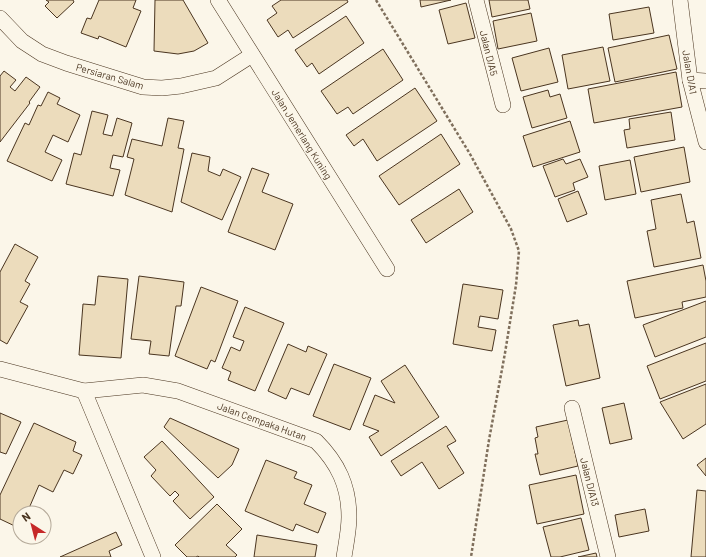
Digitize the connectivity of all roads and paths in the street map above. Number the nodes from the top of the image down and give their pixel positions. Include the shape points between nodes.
1 (218, 0) edge
2 (376, 0) edge
3 (476, 0) edge
4 (680, 0) edge
5 (0, 18) edge
6 (252, 55) junction
7 (690, 80) junction
8 (706, 81) edge
9 (503, 106) dead end
10 (706, 142) edge
11 (387, 269) dead end
12 (0, 368) edge
13 (84, 391) junction
14 (572, 408) dead end
15 (153, 557) edge
16 (344, 557) edge
17 (472, 557) edge
18 (608, 557) edge

1 - 6 street, Jalan Jemerlang Kuning
2 - 17 path via 470,154 511,229 519,251 515,292
3 - 9 street, Jalan D/A5
4 - 7 street, Jalan D/A1
5 - 6 street, Persiaran Salam via 22,41 42,54 143,87 181,86 216,78
6 - 11 street, Jalan Jemerlang Kuning
7 - 8 street
7 - 10 street, Jalan D/A1
12 - 13 street, Jalan Cempaka Hutan
13 - 15 street
13 - 16 street, Jalan Cempaka Hutan via 143,385 178,391 316,441 328,453 341,474 347,492 349,518
14 - 18 street, Jalan D/A13

